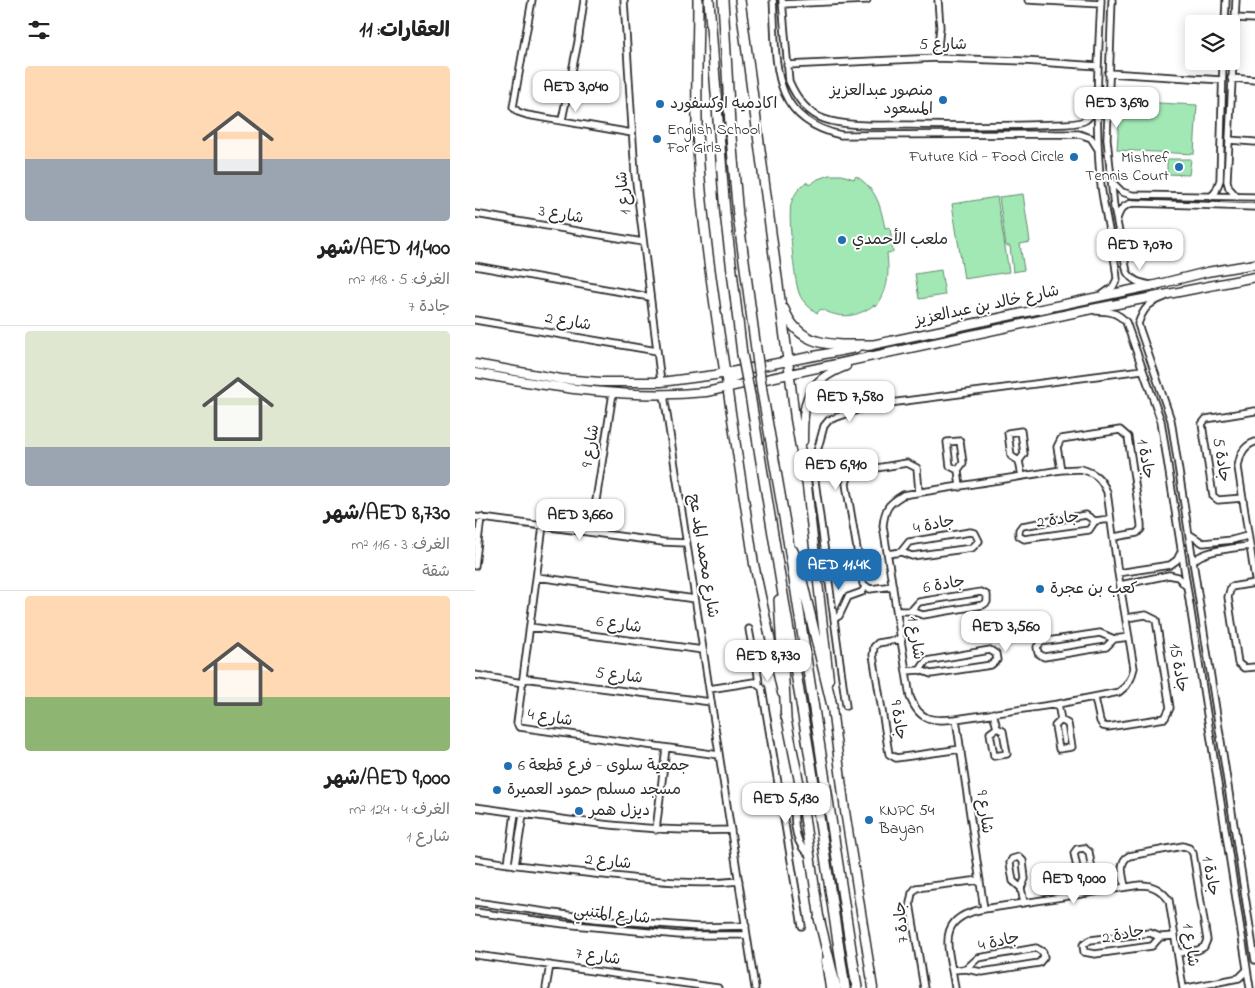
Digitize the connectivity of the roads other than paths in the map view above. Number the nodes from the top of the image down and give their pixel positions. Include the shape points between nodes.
1 (532, 0) edge
2 (584, 0) edge
3 (624, 0) edge
4 (698, 0) edge
5 (709, 0) edge
6 (723, 0) edge
7 (740, 0) edge
8 (773, 0) edge
9 (867, 0) edge
10 (938, 0) edge
11 (1028, 0) edge
12 (1112, 0) edge
13 (1226, 0) edge
14 (1236, 0) edge
15 (782, 2) edge
16 (1101, 2) edge
17 (1225, 15) edge
18 (1235, 15) edge
19 (1240, 18) edge
20 (1255, 19) edge
21 (937, 58) junction
22 (787, 65) junction
23 (1098, 66) junction
24 (1223, 70) edge
25 (1231, 70) edge
26 (1108, 74) junction
27 (1231, 78) junction
28 (1222, 80) junction
29 (1255, 80) edge
30 (1097, 103) junction
31 (562, 120) junction
32 (903, 125) junction
33 (1048, 125) junction
34 (894, 126) junction
35 (632, 133) junction
36 (1048, 134) junction
37 (893, 135) junction
38 (903, 135) junction
39 (1229, 140) junction
40 (1255, 142) edge
41 (1098, 149) junction
42 (1224, 180) junction
43 (1111, 181) junction
44 (1152, 196) junction
45 (1211, 197) junction
46 (1237, 197) junction
47 (1255, 197) edge
48 (1153, 203) junction
49 (1255, 207) edge
50 (475, 214) edge
51 (1117, 221) junction
52 (643, 242) junction
53 (1124, 258) junction
54 (1114, 260) junction
55 (1255, 264) edge
56 (475, 266) edge
57 (1255, 277) edge
58 (1155, 285) junction
59 (1192, 288) junction
60 (779, 294) junction
61 (650, 297) junction
62 (1100, 297) junction
63 (1087, 310) junction
64 (475, 320) edge
65 (962, 325) junction
66 (1140, 330) junction
67 (1129, 332) junction
68 (965, 336) junction
69 (871, 345) junction
70 (657, 352) junction
71 (871, 357) junction
72 (788, 360) junction
73 (475, 364) edge
74 (763, 365) junction
75 (515, 370) junction
76 (1142, 370) junction
77 (475, 373) edge
78 (725, 373) junction
79 (790, 374) junction
80 (513, 380) junction
81 (661, 382) junction
82 (743, 384) junction
83 (727, 388) junction
84 (613, 393) junction
85 (664, 394) junction
86 (1255, 411) edge
87 (1255, 442) edge
88 (815, 454) junction
89 (803, 458) junction
90 (1019, 461) junction
91 (1178, 467) junction
92 (1168, 468) junction
93 (958, 470) junction
94 (1061, 470) junction
95 (1023, 476) junction
96 (847, 477) junction
97 (959, 487) junction
98 (1181, 487) junction
99 (1171, 488) junction
100 (919, 492) junction
101 (1243, 498) junction
102 (478, 517) edge
103 (1110, 519) junction
104 (1095, 521) junction
105 (543, 526) junction
106 (591, 532) junction
107 (1189, 534) junction
108 (1247, 536) junction
109 (1114, 537) junction
110 (788, 540) junction
111 (687, 543) junction
112 (1249, 546) junction
113 (901, 552) junction
114 (1181, 552) junction
115 (888, 554) junction
116 (1193, 562) junction
117 (475, 566) edge
118 (1118, 573) junction
119 (537, 577) junction
120 (1255, 579) edge
121 (1255, 583) edge
122 (780, 585) junction
123 (1120, 585) junction
124 (866, 586) junction
125 (893, 586) junction
126 (1186, 588) junction
127 (695, 599) junction
128 (897, 611) junction
129 (911, 611) junction
130 (834, 618) junction
131 (1125, 618) junction
132 (530, 627) junction
133 (749, 629) dead end
134 (1129, 637) junction
135 (902, 639) junction
136 (1114, 639) junction
137 (1207, 648) junction
138 (703, 650) junction
139 (1196, 650) junction
140 (1209, 662) junction
141 (1199, 665) junction
142 (1255, 667) edge
143 (920, 670) junction
144 (906, 671) junction
145 (475, 676) edge
146 (523, 680) junction
147 (759, 685) junction
148 (709, 689) junction
149 (1095, 698) junction
150 (711, 702) junction
151 (1058, 704) junction
152 (832, 706) junction
153 (846, 706) dead end
154 (993, 713) junction
155 (786, 718) junction
156 (956, 719) junction
157 (1061, 720) junction
158 (997, 728) junction
159 (667, 748) junction
160 (961, 749) junction
161 (719, 755) junction
162 (800, 786) junction
163 (781, 803) junction
164 (475, 807) edge
165 (515, 813) junction
166 (794, 813) junction
167 (523, 814) junction
168 (656, 830) junction
169 (731, 830) junction
170 (811, 857) junction
171 (475, 859) edge
172 (508, 864) junction
173 (515, 865) junction
174 (1086, 877) junction
175 (980, 880) junction
176 (739, 881) junction
177 (1243, 881) junction
178 (1234, 883) junction
179 (1125, 887) junction
180 (1021, 888) junction
181 (1088, 892) junction
182 (1236, 896) junction
183 (1245, 896) junction
184 (475, 902) edge
185 (1024, 903) junction
186 (493, 905) junction
187 (984, 909) junction
188 (475, 911) edge
189 (819, 918) junction
190 (746, 926) junction
191 (802, 926) dead end
192 (747, 936) junction
193 (1175, 936) junction
194 (1160, 937) junction
195 (1178, 953) junction
196 (475, 955) edge
197 (1255, 960) edge
198 (550, 964) junction
199 (966, 969) junction
200 (953, 970) junction
201 (1247, 970) junction
202 (546, 988) edge
203 (717, 988) edge
204 (755, 988) edge
205 (830, 988) edge
206 (836, 988) edge
207 (845, 988) edge
208 (857, 988) edge
209 (873, 988) edge
210 (924, 988) edge
211 (955, 988) edge
212 (1183, 988) edge
213 (1187, 988) edge
214 (1250, 988) edge

1 - 31 street via 513,107 527,115
2 - 31 street
3 - 35 street, شارع 1
4 - 78 highway via 698,149
5 - 122 highway, bridge via 725,213 742,354
6 - 110 highway, bridge via 738,216 762,390
7 - 60 highway
8 - 37 street via 780,83 793,108 806,121 825,131 841,135
9 - 15 street
10 - 21 street
11 - 16 street
12 - 26 street
13 - 17 street
14 - 18 street
15 - 22 street
16 - 23 street
19 - 20 street
21 - 22 street, شارع 5
21 - 23 street, شارع 5
22 - 34 street via 793,91 815,114 844,123
23 - 30 street
24 - 28 street
25 - 27 street
26 - 28 street
26 - 43 street via 1107,139
27 - 29 street
27 - 39 street
28 - 42 street
30 - 33 street via 1090,118 1081,123
30 - 41 street
31 - 35 street
32 - 33 street
32 - 34 street
32 - 38 street
33 - 36 street
34 - 37 street
35 - 52 street, شارع 1
36 - 38 street
36 - 41 street via 1085,135
37 - 38 street
39 - 40 street
39 - 42 street
41 - 54 street
42 - 45 street
42 - 46 street
43 - 44 street via 1123,192
43 - 51 street
44 - 45 street
44 - 48 street
45 - 46 street
46 - 47 street
48 - 49 street
48 - 51 street via 1126,205
50 - 52 street, شارع 3
51 - 53 street
52 - 61 street, شارع 1
53 - 54 street via 1120,263
53 - 58 street via 1131,278
54 - 62 street via 1117,279 1113,287
55 - 58 main road, شارع خالد بن عبدالعزيز
56 - 61 street
57 - 59 main road, شارع خالد بن عبدالعزيز
58 - 62 main road, شارع خالد بن عبدالعزيز
59 - 63 main road, شارع خالد بن عبدالعزيز
59 - 66 street via 1152,302 1141,316
60 - 69 highway via 787,317 809,339 825,344
60 - 72 highway
61 - 70 street, شارع 1
62 - 65 main road, شارع خالد بن عبدالعزيز
63 - 67 street via 1120,316
63 - 68 main road, شارع خالد بن عبدالعزيز
64 - 70 street, شارع 2
65 - 68 main road via 960,333
65 - 69 main road, شارع خالد بن عبدالعزيز
66 - 67 street via 1133,326
66 - 91 street via 1171,420
67 - 76 street
68 - 71 main road, شارع خالد بن عبدالعزيز
69 - 72 main road, شارع خالد بن عبدالعزيز
70 - 81 street, شارع 1
71 - 79 main road, شارع خالد بن عبدالعزيز
71 - 89 main road via 832,371 816,384 806,401 803,415
72 - 74 main road, شارع خالد بن عبدالعزيز
72 - 79 main road
72 - 82 main road via 781,372
73 - 75 main road, شارع خالد بن عبدالعزيز
74 - 78 main road, شارع خالد بن عبدالعزيز
74 - 83 main road via 736,376
75 - 80 main road via 517,376
75 - 81 main road, شارع خالد بن عبدالعزيز via 561,379
76 - 88 street via 860,408 829,420
76 - 92 street via 1161,421
77 - 80 main road, شارع خالد بن عبدالعزيز
78 - 81 main road, شارع خالد بن عبدالعزيز
78 - 83 main road
79 - 82 main road, شارع خالد بن عبدالعزيز
79 - 89 main road
80 - 84 main road, شارع خالد بن عبدالعزيز
82 - 83 main road, شارع خالد بن عبدالعزيز
83 - 85 main road, شارع خالد بن عبدالعزيز
83 - 155 main road via 754,564
84 - 85 main road, شارع خالد بن عبدالعزيز
84 - 106 street, شارع 9
85 - 111 street, شارع محمد المد عج
86 - 101 street, جادة 5 via 1206,419 1202,424 1213,496 1218,500
87 - 101 street via 1242,451 1239,458
88 - 96 street via 832,471
88 - 130 street via 813,466
89 - 152 main road
90 - 90 street via 1024,454 1021,431 1008,432 1011,456
90 - 95 street
91 - 92 street via 1175,470
91 - 98 street
92 - 99 street
93 - 93 street via 963,464 960,440 947,442 951,466
93 - 97 street
94 - 95 street, شارع 1
94 - 103 street, شارع 1 via 1081,469 1094,473 1103,482
94 - 109 street, جادة 1 via 1057,447 1061,439 1119,430 1128,437 1141,529 1137,533
95 - 97 street, شارع 1
96 - 100 street via 853,472 907,463 917,468
96 - 124 street via 845,484 863,584
97 - 100 street, شارع 1
98 - 99 street via 1174,479
98 - 107 street
99 - 114 street
100 - 115 street, شارع 1 via 903,495 885,511 883,526
101 - 108 street
102 - 105 street
102 - 117 street
103 - 104 street, جادة 2
103 - 109 street, شارع 1
104 - 104 street, جادة 2 via 1086,515 1022,526 1019,536 1024,539 1089,530
105 - 106 street
105 - 119 street, شارع 4
106 - 111 street
107 - 108 street via 1203,543
107 - 116 street
108 - 112 street
109 - 118 street, شارع 1
110 - 152 highway via 798,564
110 - 208 highway
111 - 127 street, شارع محمد المد عج
112 - 116 street via 1203,554
112 - 120 street
113 - 113 street, جادة 4 via 912,556 972,548 979,541 975,533 970,532 909,542
113 - 115 street, جادة 4
114 - 118 street via 1170,565
114 - 126 street
115 - 125 street, شارع 1
116 - 137 street
118 - 123 street, شارع 1
119 - 127 street
119 - 132 street, شارع 4
121 - 142 street via 1231,587 1228,596 1238,663 1244,668
122 - 155 highway via 778,607
122 - 207 highway
123 - 126 street via 1169,575 1179,577
123 - 131 street, شارع 1
124 - 125 street via 870,589
124 - 130 street via 863,592 847,597 839,616
125 - 128 street, شارع 1
126 - 139 street
127 - 138 street, شارع محمد المد عج
128 - 129 street, جادة 6
128 - 135 street, شارع 1
129 - 129 street, جادة 6 via 923,615 983,606 987,595 981,592 919,602
130 - 153 street
131 - 134 street, شارع 1
131 - 149 street, جادة 15 via 1146,615 1156,620 1169,713 1165,718 1103,726
132 - 138 street, شارع 6
132 - 146 street, شارع 4
133 - 147 street
134 - 136 street
134 - 149 street, شارع 1 via 1131,678 1119,692
135 - 144 street, شارع 1
135 - 160 street, جادة 9 via 878,643 873,655 889,754 896,758
136 - 136 street via 1100,633 1041,642 1037,647 1038,653 1044,657 1106,647
137 - 139 street via 1203,652
137 - 140 street
138 - 148 street, شارع محمد المد عج
139 - 141 street
140 - 141 street via 1203,660
140 - 177 street
141 - 178 street
143 - 143 street via 931,674 991,665 997,660 996,654 989,650 926,661
143 - 144 street
144 - 156 street, شارع 1 via 910,697 921,715 933,721
145 - 146 street, شارع 5
146 - 150 street, شارع 5
146 - 159 street, شارع 4 via 517,723 520,728
147 - 148 street via 754,682
147 - 163 street
148 - 150 street, شارع محمد المد عج
149 - 151 street, شارع 1
150 - 161 street, شارع محمد المد عج
151 - 154 street, شارع 1
151 - 157 street
152 - 209 main road
154 - 156 street, شارع 1
154 - 158 street
155 - 162 main road
156 - 160 street, شارع 9
157 - 157 street via 1068,724 1072,747 1059,749 1055,726
158 - 158 street via 1003,731 1007,754 994,756 990,733
159 - 161 street, شارع 4
159 - 168 street
160 - 175 street, شارع 9
161 - 169 street, شارع محمد المد عج
162 - 166 street
162 - 170 main road
163 - 166 street
163 - 191 street
164 - 165 street
165 - 167 street
165 - 172 street
166 - 170 street via 802,848
167 - 168 street
167 - 173 street
168 - 169 street
169 - 176 street, شارع محمد المد عج
170 - 189 main road
171 - 172 street, شارع 2
172 - 173 street, شارع 2
173 - 176 street, شارع 2 via 667,882
174 - 174 street via 1078,872 1074,853 1077,849 1085,848 1089,852 1092,870
174 - 181 street
175 - 187 street, شارع 9
175 - 210 street, جادة 7 via 916,888 912,893 910,903
176 - 190 street, شارع محمد المد عج
177 - 178 street
177 - 183 street
178 - 182 street
179 - 181 street, شارع 1
179 - 193 street, شارع 1 via 1150,885 1162,891 1169,900
179 - 195 street, جادة 1 via 1124,858 1183,846 1189,848 1193,853 1207,940 1205,947
180 - 180 street via 1013,881 1010,863 1019,857 1023,861 1025,879
180 - 185 street
181 - 185 street, شارع 1
182 - 183 street via 1243,893
182 - 201 street
183 - 197 street
184 - 186 street, شارع المتنبي
185 - 187 street, شارع 1
186 - 188 street via 491,911
186 - 190 street, شارع المتنبي via 595,919 698,927
187 - 200 street, شارع 1 via 963,914 949,930
188 - 192 street, شارع المتنبي via 679,936
189 - 205 main road
189 - 206 highway
190 - 192 street, شارع محمد المد عج
192 - 204 street, شارع محمد المد عج
193 - 194 street, جادة 2
193 - 195 street, شارع 1
194 - 194 street, جادة 2 via 1152,946 1095,954 1084,952 1083,945 1090,940 1150,933
195 - 212 street, شارع 1
196 - 198 street, شارع 7
198 - 202 street
198 - 203 street, شارع 7
199 - 199 street, جادة 4 via 982,972 1039,963 1044,957 1043,952 1036,948 978,958
199 - 200 street, جادة 4
200 - 211 street, شارع 1
201 - 213 street, شارع 1 via 1239,978
201 - 214 street

